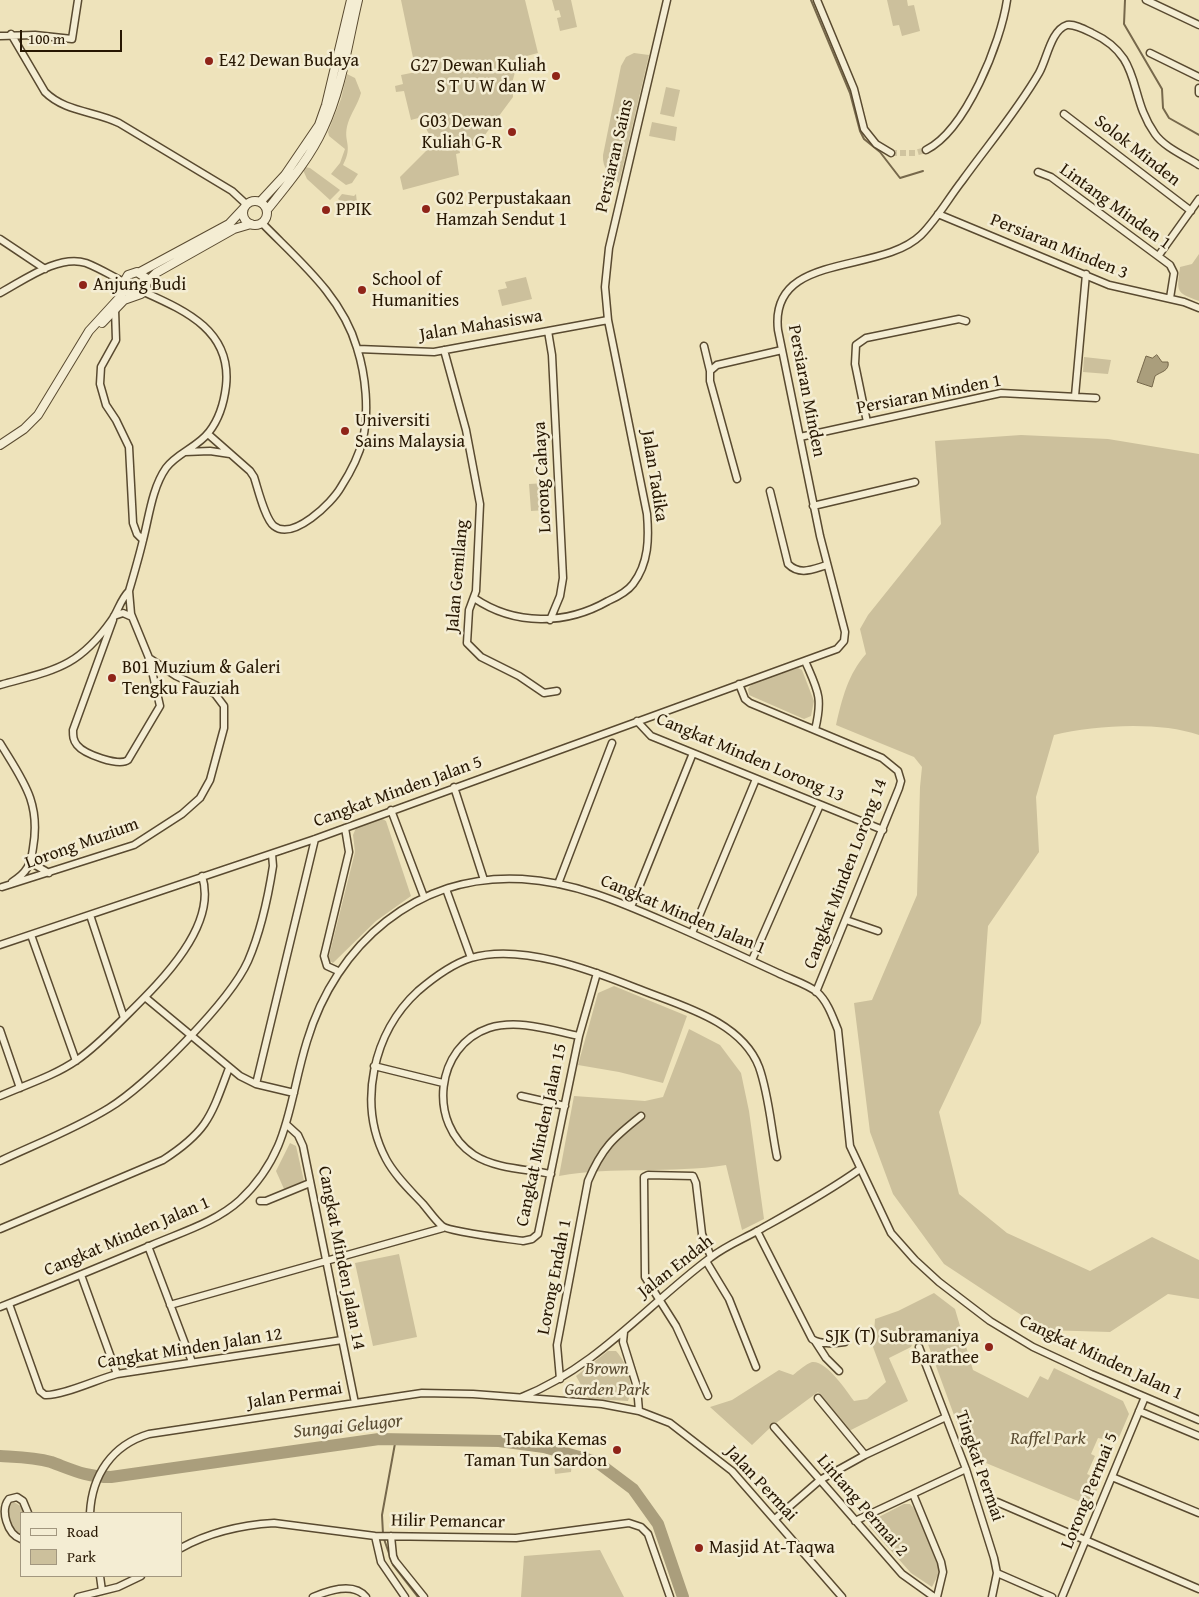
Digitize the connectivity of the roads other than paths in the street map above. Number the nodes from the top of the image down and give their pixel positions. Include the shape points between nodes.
1 (78, 0) edge
2 (344, 0) edge
3 (358, 0) edge
4 (667, 0) edge
5 (818, 0) edge
6 (1007, 0) edge
7 (1146, 0) edge
8 (350, 4) edge
9 (1199, 26) edge
10 (11, 34) junction
11 (0, 36) edge
12 (1150, 53) dead end
13 (1199, 77) edge
14 (1199, 88) edge
15 (1199, 93) edge
16 (1064, 114) dead end
17 (926, 150) tunnel mouth
18 (891, 153) tunnel mouth
19 (1199, 165) edge
20 (1038, 172) dead end
21 (1199, 199) edge
22 (260, 202) junction
23 (245, 206) junction
24 (267, 210) junction
25 (1191, 211) junction
26 (938, 214) junction
27 (262, 223) junction
28 (252, 224) junction
29 (0, 239) edge
30 (1159, 255) junction
31 (45, 269) junction
32 (140, 272) junction
33 (1086, 274) junction
34 (125, 281) junction
35 (147, 282) junction
36 (144, 292) junction
37 (0, 294) edge
38 (134, 295) junction
39 (1170, 298) junction
40 (1199, 308) edge
41 (115, 309) junction
42 (608, 320) junction
43 (966, 321) dead end
44 (548, 331) junction
45 (86, 338) junction
46 (704, 346) dead end
47 (358, 349) junction
48 (444, 350) junction
49 (782, 350) junction
50 (710, 371) junction
51 (1075, 396) junction
52 (1096, 398) dead end
53 (867, 422) junction
54 (208, 434) junction
55 (800, 437) junction
56 (0, 445) edge
57 (184, 452) junction
58 (231, 454) junction
59 (737, 478) dead end
60 (915, 482) dead end
61 (770, 490) dead end
62 (813, 506) junction
63 (144, 540) junction
64 (827, 566) junction
65 (129, 591) junction
66 (474, 598) junction
67 (132, 617) junction
68 (113, 618) junction
69 (550, 620) junction
70 (149, 658) junction
71 (805, 661) junction
72 (739, 684) junction
73 (0, 685) edge
74 (557, 691) dead end
75 (637, 721) junction
76 (815, 730) junction
77 (612, 743) dead end
78 (0, 744) edge
79 (693, 754) junction
80 (756, 780) junction
81 (454, 787) junction
82 (820, 805) junction
83 (391, 810) junction
84 (345, 828) junction
85 (883, 830) junction
86 (315, 839) junction
87 (272, 854) junction
88 (31, 860) junction
89 (49, 873) junction
90 (202, 876) junction
91 (484, 880) junction
92 (558, 884) junction
93 (1, 888) edge
94 (446, 889) junction
95 (424, 897) junction
96 (631, 907) junction
97 (90, 915) junction
98 (846, 920) junction
99 (878, 931) dead end
100 (692, 933) junction
101 (31, 935) junction
102 (0, 945) edge
103 (471, 958) junction
104 (752, 960) junction
105 (338, 971) junction
106 (598, 972) junction
107 (816, 992) junction
108 (146, 998) junction
109 (124, 1018) junction
110 (0, 1030) edge
111 (189, 1035) junction
112 (579, 1036) junction
113 (76, 1061) junction
114 (374, 1066) junction
115 (229, 1068) junction
116 (443, 1083) junction
117 (256, 1084) junction
118 (20, 1088) junction
119 (294, 1093) junction
120 (0, 1096) edge
121 (521, 1096) dead end
122 (565, 1106) junction
123 (641, 1116) dead end
124 (287, 1125) junction
125 (777, 1157) dead end
126 (0, 1161) edge
127 (860, 1169) junction
128 (551, 1174) junction
129 (310, 1183) junction
130 (260, 1201) dead end
131 (443, 1228) junction
132 (0, 1229) edge
133 (757, 1231) junction
134 (148, 1246) junction
135 (709, 1259) junction
136 (326, 1261) junction
137 (81, 1275) junction
138 (658, 1299) junction
139 (9, 1304) junction
140 (170, 1305) junction
141 (0, 1307) edge
142 (624, 1332) junction
143 (342, 1340) junction
144 (815, 1341) junction
145 (845, 1342) dead end
146 (610, 1344) junction
147 (919, 1348) dead end
148 (624, 1350) junction
149 (192, 1362) junction
150 (756, 1367) dead end
151 (840, 1371) dead end
152 (117, 1374) junction
153 (560, 1379) junction
154 (550, 1385) junction
155 (708, 1396) dead end
156 (1144, 1397) junction
157 (519, 1398) junction
158 (818, 1398) dead end
159 (553, 1400) junction
160 (355, 1403) junction
161 (639, 1411) junction
162 (1139, 1411) junction
163 (946, 1418) junction
164 (1199, 1420) edge
165 (774, 1427) dead end
166 (1199, 1436) edge
167 (865, 1455) junction
168 (966, 1470) junction
169 (1112, 1477) junction
170 (820, 1480) junction
171 (913, 1494) junction
172 (997, 1502) dead end
173 (28, 1512) edge
174 (90, 1512) edge
175 (1199, 1513) edge
176 (775, 1519) junction
177 (856, 1521) junction
178 (383, 1536) junction
179 (20, 1538) edge
180 (1085, 1541) junction
181 (182, 1548) edge
182 (997, 1573) junction
183 (100, 1577) edge
184 (139, 1577) edge
185 (1199, 1589) edge
186 (102, 1591) junction
187 (78, 1597) edge
188 (313, 1597) edge
189 (366, 1597) edge
190 (405, 1597) edge
191 (424, 1597) edge
192 (670, 1597) edge
193 (842, 1597) edge
194 (936, 1597) edge
195 (992, 1597) edge
196 (1052, 1597) edge
197 (1062, 1597) edge

1 - 10 street via 72,39
2 - 8 street
3 - 24 street via 338,85 323,130
4 - 42 street, Persiaran Sains via 606,266
5 - 18 street via 854,89 864,129 876,144
6 - 17 street via 998,40 978,86 946,134
7 - 9 street
8 - 22 street via 319,125 285,175
10 - 11 street
10 - 23 street via 51,98 119,123 232,191
12 - 13 street
14 - 15 street
16 - 25 street, Solok Minden
19 - 26 street, Persiaran Minden via 1155,134 1129,67 1116,47 1071,24 1062,26 1057,32 1036,77
20 - 30 street, Lintang Minden 1 via 1051,177
21 - 25 street
22 - 23 street via 253,201
22 - 24 street
23 - 28 street via 245,220
23 - 32 street via 229,224
24 - 27 street
25 - 30 street
26 - 33 street, Persiaran Minden 3
26 - 49 street, Persiaran Minden via 921,234 902,248 811,275 789,287 777,315
27 - 28 street
27 - 47 street via 334,299
28 - 35 street via 226,234 156,273
29 - 31 street
30 - 39 street, Lintang Minden 1 via 1173,269
31 - 34 street via 85,263
31 - 37 street
32 - 34 street
32 - 35 street
33 - 39 street, Persiaran Minden 3 via 1124,290
33 - 51 street
34 - 38 street
34 - 45 street via 121,296
35 - 36 street
36 - 38 street
36 - 54 street via 200,322 222,350 226,364 224,398 220,414
38 - 41 street
39 - 40 street, Persiaran Minden 3
41 - 45 street
41 - 63 street via 116,340 101,367 100,384 106,405 128,448 133,523 137,534
42 - 44 street, Jalan Mahasiswa
42 - 69 street, Jalan Tadika via 643,484 649,542 644,561 628,589 584,613
43 - 53 street via 959,319 874,336 856,345 854,364
44 - 48 street, Jalan Mahasiswa
44 - 69 street, Lorong Cahaya via 552,355 563,578
45 - 56 street via 38,415
46 - 50 street
47 - 48 street, Jalan Mahasiswa
47 - 58 street via 366,416 362,445 341,488 309,519 292,529 274,526 268,518 254,477
48 - 66 street, Jalan Gemilang via 478,486 480,504
49 - 50 street via 717,365
49 - 55 street, Persiaran Minden
50 - 59 street
51 - 52 street, Persiaran Minden 1
51 - 53 street, Persiaran Minden 1 via 1001,393
53 - 55 street, Persiaran Minden 1
54 - 57 street
54 - 58 street
55 - 62 street, Persiaran Minden
57 - 58 street
57 - 63 street via 166,468 159,481
60 - 62 street
61 - 64 street via 788,564 802,572
62 - 64 street, Persiaran Minden
63 - 65 street
64 - 71 street, Persiaran Minden via 845,638 837,649
65 - 67 street
65 - 68 street
66 - 69 street, Jalan Tadika via 501,613
66 - 74 street, Jalan Gemilang via 469,610 467,636 470,648 544,693
67 - 68 street via 123,613
67 - 70 street
68 - 70 street via 73,730 73,738 80,748 115,763 122,764 128,760 160,706
68 - 73 street via 95,642 73,662
70 - 89 street, Lorong Muzium via 176,676 215,694 224,706 224,728 210,780 200,798 182,814 134,846
71 - 72 street, Cangkat Minden Jalan 5
71 - 76 street via 820,697
72 - 75 street, Cangkat Minden Jalan 5
72 - 76 street, Cangkat Minden Lorong 14 via 750,703
75 - 79 street, Cangkat Minden Lorong 13 via 651,736
75 - 81 street, Cangkat Minden Jalan 5
76 - 85 street, Cangkat Minden Lorong 14 via 882,758 898,771 901,781
77 - 92 street
78 - 88 street via 32,801 36,815
79 - 80 street, Cangkat Minden Lorong 13
79 - 96 street
80 - 82 street, Cangkat Minden Lorong 13
80 - 100 street
81 - 83 street, Cangkat Minden Jalan 5
81 - 91 street
82 - 85 street, Cangkat Minden Lorong 13
82 - 104 street
83 - 84 street, Cangkat Minden Jalan 5
83 - 95 street
84 - 86 street, Cangkat Minden Jalan 5
84 - 105 street via 349,852 324,956 327,966
85 - 98 street, Cangkat Minden Lorong 14
86 - 87 street, Cangkat Minden Jalan 5
86 - 117 street
87 - 90 street, Cangkat Minden Jalan 5
87 - 111 street via 269,888 248,961 224,998
88 - 89 street
88 - 93 street via 25,874
89 - 93 street, Lorong Muzium
90 - 97 street, Cangkat Minden Jalan 5
90 - 108 street via 205,895 197,925 183,952
91 - 92 street, Cangkat Minden Jalan 1 via 521,879
91 - 94 street, Cangkat Minden Jalan 1
92 - 96 street, Cangkat Minden Jalan 1 via 598,893
94 - 95 street, Cangkat Minden Jalan 1
94 - 103 street
95 - 105 street, Cangkat Minden Jalan 1 via 384,922
96 - 100 street, Cangkat Minden Jalan 1
97 - 101 street, Cangkat Minden Jalan 5
97 - 109 street
98 - 99 street
98 - 107 street, Cangkat Minden Lorong 14
100 - 104 street, Cangkat Minden Jalan 1
101 - 102 street, Cangkat Minden Jalan 5
101 - 113 street
103 - 106 street via 533,956
103 - 114 street via 438,976 409,1000 386,1033
104 - 107 street, Cangkat Minden Jalan 1
105 - 119 street, Cangkat Minden Jalan 1 via 307,1040
106 - 112 street, Cangkat Minden Jalan 15
106 - 125 street via 704,1015 735,1033 759,1067
107 - 127 street, Cangkat Minden Jalan 1 via 832,1014 838,1030 850,1146
108 - 109 street
108 - 111 street
109 - 113 street
110 - 118 street
111 - 115 street
111 - 126 street via 143,1081 110,1108
112 - 116 street via 524,1025 488,1029 460,1047 448,1066
112 - 122 street, Cangkat Minden Jalan 15
113 - 118 street
114 - 116 street
114 - 131 street via 371,1105 386,1159
115 - 117 street
115 - 132 street via 212,1113 200,1132 184,1146 163,1160
116 - 128 street via 446,1116 463,1147 492,1164
117 - 119 street
118 - 120 street
119 - 124 street, Cangkat Minden Jalan 1
121 - 122 street
122 - 128 street, Cangkat Minden Jalan 15
123 - 153 street, Lorong Endah 1 via 612,1138 588,1181 557,1345
124 - 129 street, Cangkat Minden Jalan 14 via 301,1139
124 - 134 street, Cangkat Minden Jalan 1 via 264,1170 239,1200 220,1215
127 - 133 street, Jalan Endah
127 - 156 street, Cangkat Minden Jalan 1 via 891,1233 939,1282 990,1321 1034,1347
128 - 131 street, Cangkat Minden Jalan 15 via 540,1230 532,1240
129 - 130 street
129 - 136 street, Cangkat Minden Jalan 14
131 - 136 street
133 - 135 street, Jalan Endah
133 - 144 street
134 - 137 street, Cangkat Minden Jalan 1
134 - 140 street
135 - 138 street, Jalan Endah
135 - 138 street via 693,1176 648,1175 643,1180 645,1277
135 - 150 street
136 - 140 street
136 - 143 street, Cangkat Minden Jalan 14
137 - 139 street, Cangkat Minden Jalan 1
137 - 152 street
138 - 142 street, Jalan Endah
138 - 155 street via 676,1326
139 - 141 street, Cangkat Minden Jalan 1
139 - 152 street, Cangkat Minden Jalan 12 via 40,1391 45,1395 56,1395
140 - 149 street
142 - 146 street, Jalan Endah
142 - 148 street
143 - 149 street, Cangkat Minden Jalan 12
143 - 160 street, Cangkat Minden Jalan 14
144 - 145 street
144 - 151 street
146 - 148 street
146 - 153 street, Jalan Endah
147 - 163 street, Tingkat Permai
148 - 161 street via 638,1387
149 - 152 street, Cangkat Minden Jalan 12
153 - 154 street, Jalan Endah
154 - 157 street, Jalan Endah
154 - 159 street via 548,1392
156 - 162 street, Lorong Permai 5
156 - 164 street, Cangkat Minden Jalan 1
157 - 159 street, Jalan Permai
157 - 160 street, Jalan Permai via 422,1394
158 - 167 street
159 - 161 street, Jalan Permai
160 - 174 street, Jalan Permai via 135,1438 109,1458 99,1473
161 - 176 street, Jalan Permai via 670,1423 711,1453
162 - 166 street, Cangkat Minden Jalan 1
162 - 169 street, Lorong Permai 5
163 - 167 street
163 - 168 street, Tingkat Permai
165 - 170 street, Lintang Permai 2
167 - 170 street
168 - 171 street
168 - 182 street, Tingkat Permai
169 - 175 street
169 - 180 street, Lorong Permai 5
170 - 176 street
170 - 177 street, Lintang Permai 2
171 - 177 street
171 - 194 street via 942,1562 943,1572
172 - 180 street
173 - 179 street via 23,1501 17,1498 5,1504 5,1518 10,1529
176 - 193 street, Jalan Permai
177 - 194 street, Lintang Permai 2 via 902,1574
178 - 181 street, Hilir Pemancar via 274,1523 216,1532
178 - 190 street via 381,1562
178 - 191 street via 395,1561
178 - 192 street, Hilir Pemancar via 516,1538 629,1523 648,1534
180 - 185 street
180 - 197 street, Lorong Permai 5
182 - 195 street, Tingkat Permai
182 - 196 street
183 - 186 street
184 - 186 street
186 - 187 street
188 - 189 street via 348,1588 361,1591

